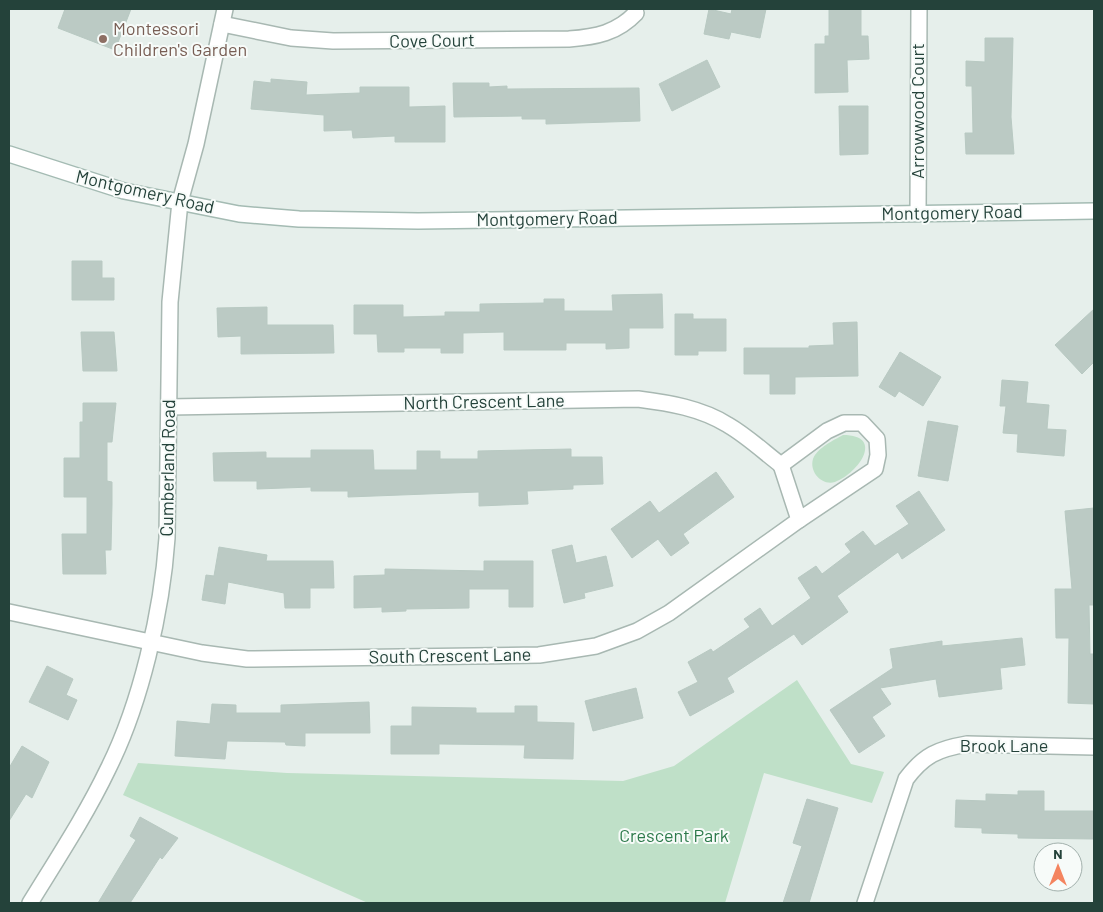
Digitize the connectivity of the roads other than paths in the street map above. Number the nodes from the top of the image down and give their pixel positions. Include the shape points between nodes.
1 (225, 9) edge
2 (918, 9) edge
3 (636, 13) dead end
4 (222, 24) junction
5 (9, 154) edge
6 (180, 202) junction
7 (1094, 210) edge
8 (918, 214) junction
9 (169, 407) junction
10 (781, 465) junction
11 (799, 520) junction
12 (9, 612) edge
13 (150, 642) junction
14 (1094, 747) edge
15 (30, 903) edge
16 (865, 903) edge

1 - 4 street, Cumberland Road
2 - 8 street, Arrowwood Court
3 - 4 street, Cove Court via 610,32 569,39 333,42 291,38
4 - 6 street, Cumberland Road
5 - 6 street, Montgomery Road via 96,184
6 - 8 street, Montgomery Road via 239,214 340,221
6 - 9 street, Cumberland Road via 170,302
7 - 8 street, Montgomery Road
9 - 10 street, North Crescent Lane via 638,399 668,403 716,419 729,425
9 - 13 street, Cumberland Road via 165,571
10 - 11 street
10 - 11 street, South Crescent Lane via 844,422 862,423 877,439 875,469
11 - 13 street, South Crescent Lane via 669,613 615,640 572,652 247,659
12 - 13 street, South Crescent Lane
13 - 15 street, Cumberland Road via 132,712 109,767
14 - 16 street, Brook Lane via 967,744 930,754 906,779

